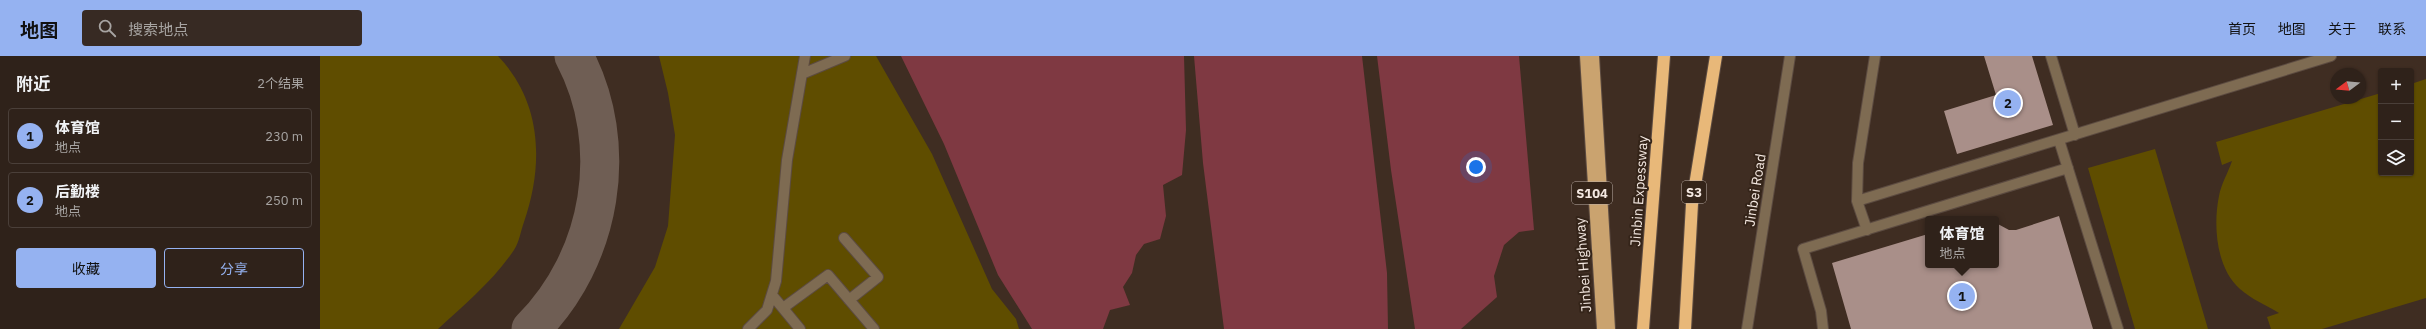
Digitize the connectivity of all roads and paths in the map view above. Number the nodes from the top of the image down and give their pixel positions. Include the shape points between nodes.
1 (805, 56) edge
2 (845, 56) edge
3 (1585, 56) edge
4 (1594, 56) edge
5 (1661, 56) edge
6 (1664, 56) edge
7 (1716, 56) edge
8 (1790, 56) edge
9 (1875, 56) edge
10 (2051, 56) edge
11 (2332, 56) edge
12 (802, 74) junction
13 (1661, 85) junction
14 (2076, 135) junction
15 (2059, 140) junction
16 (2068, 168) junction
17 (1857, 201) junction
18 (1866, 230) junction
19 (844, 238) dead end
20 (772, 295) junction
21 (849, 300) junction
22 (783, 308) junction
23 (748, 329) edge
24 (800, 329) edge
25 (874, 329) edge
26 (1602, 329) edge
27 (1610, 329) edge
28 (1644, 329) edge
29 (1685, 329) edge
30 (1747, 329) edge
31 (1823, 329) edge
32 (2118, 329) edge

1 - 12 street
2 - 12 street
3 - 26 main road, Jinbei Highway / S104
4 - 27 main road, Jinbei Highway / S104
5 - 13 highway
6 - 13 highway, Jinbin Expessway
7 - 29 highway, S3 via 1692,204
8 - 30 street, Jinbei Road
9 - 17 street via 1858,163
10 - 14 street
11 - 14 street
12 - 20 street via 787,160 776,281
13 - 28 highway, Jinbin Expessway
14 - 15 street
15 - 16 street
15 - 17 street
16 - 18 street
16 - 32 street
17 - 18 street
18 - 31 street via 1803,249 1821,311
19 - 21 street via 878,277
20 - 22 street
20 - 23 street via 766,310
21 - 22 street via 828,275
21 - 25 street
22 - 24 street

